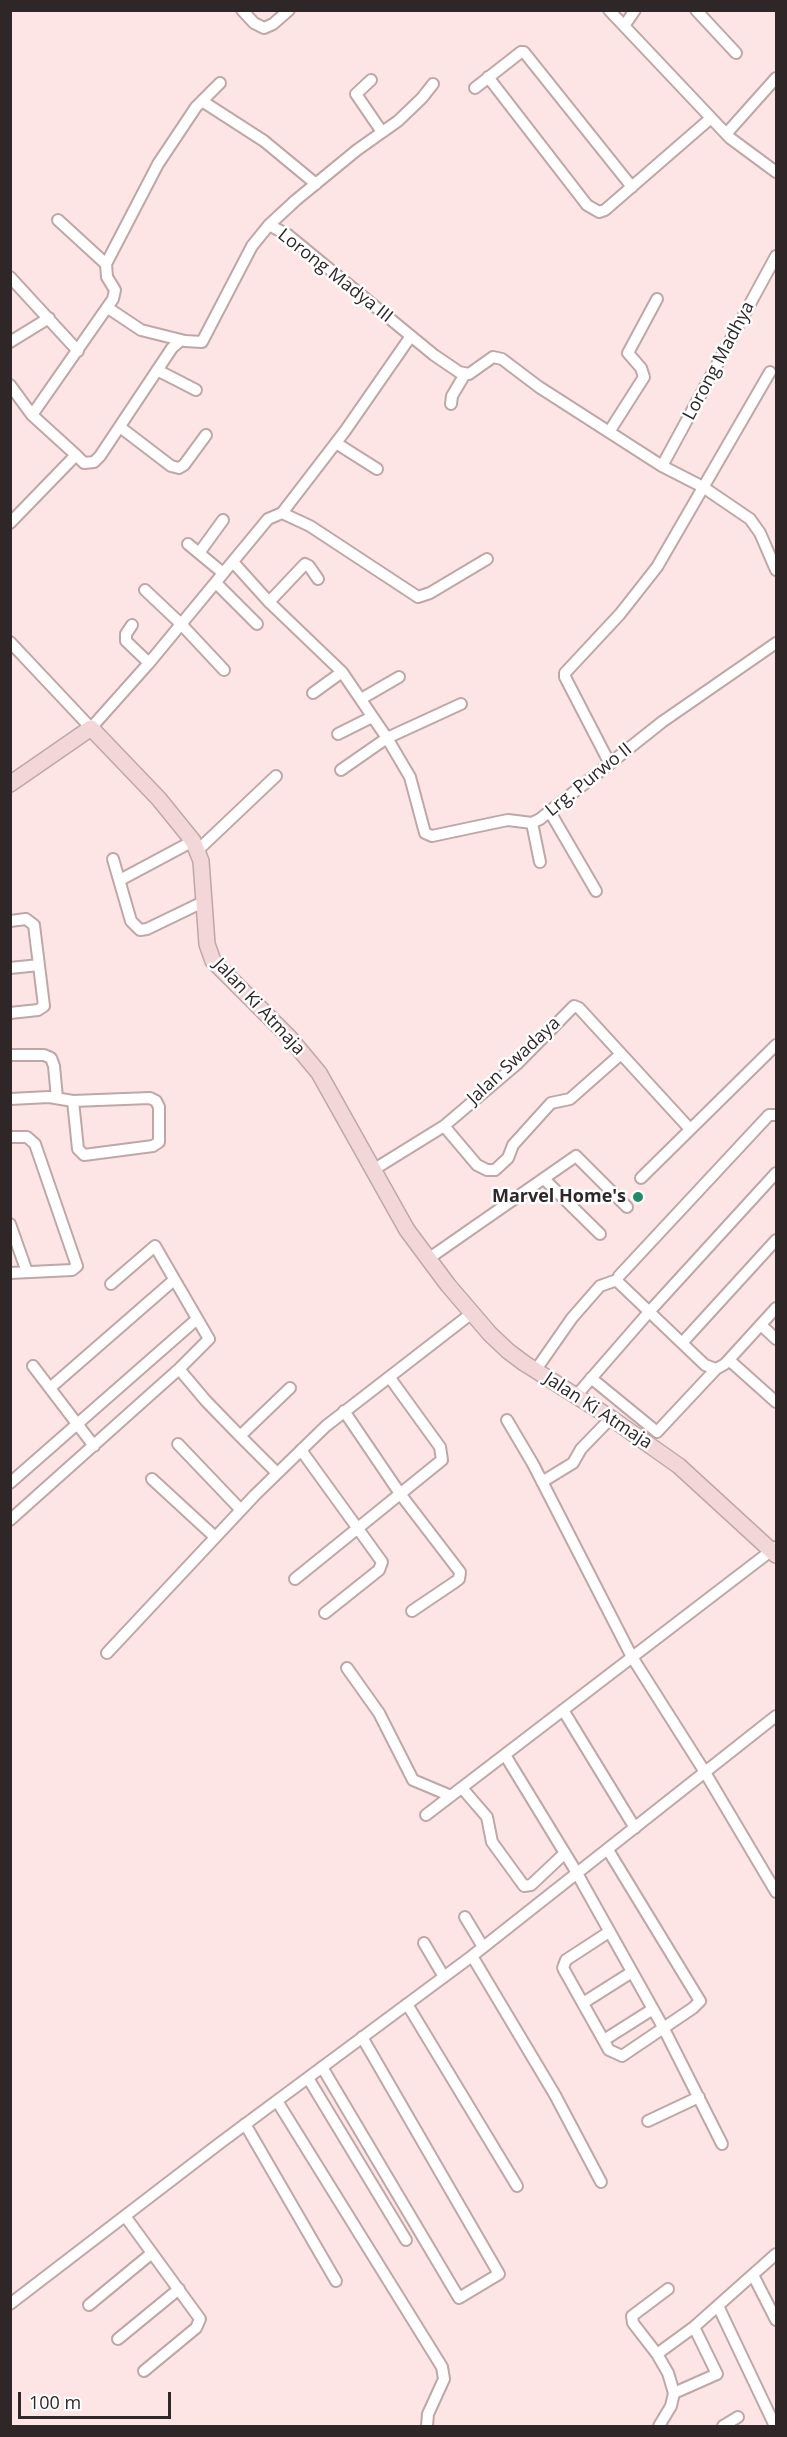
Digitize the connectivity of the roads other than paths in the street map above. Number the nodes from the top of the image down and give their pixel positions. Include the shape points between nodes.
1 (242, 10) edge
2 (289, 10) edge
3 (609, 10) edge
4 (635, 10) edge
5 (696, 10) edge
6 (624, 26) junction
7 (736, 53) dead end
8 (488, 78) junction
9 (777, 78) edge
10 (371, 80) dead end
11 (220, 83) dead end
12 (433, 84) dead end
13 (475, 88) dead end
14 (202, 101) junction
15 (711, 118) junction
16 (382, 132) junction
17 (726, 134) junction
18 (777, 172) edge
19 (316, 184) junction
20 (632, 187) junction
21 (58, 220) dead end
22 (269, 225) junction
23 (777, 256) edge
24 (106, 264) junction
25 (10, 277) edge
26 (657, 299) dead end
27 (108, 308) junction
28 (49, 318) junction
29 (411, 336) junction
30 (181, 340) junction
31 (10, 342) edge
32 (78, 351) junction
33 (157, 370) junction
34 (770, 372) dead end
35 (465, 374) junction
36 (10, 385) edge
37 (196, 390) dead end
38 (450, 404) dead end
39 (32, 415) junction
40 (120, 427) junction
41 (609, 432) junction
42 (206, 435) dead end
43 (336, 443) junction
44 (76, 455) junction
45 (662, 466) junction
46 (377, 469) dead end
47 (703, 487) junction
48 (282, 513) junction
49 (223, 520) dead end
50 (10, 523) edge
51 (188, 544) dead end
52 (199, 553) junction
53 (487, 560) dead end
54 (233, 562) junction
55 (777, 570) edge
56 (223, 573) junction
57 (318, 579) dead end
58 (216, 582) junction
59 (145, 590) dead end
60 (269, 602) junction
61 (181, 624) junction
62 (256, 624) dead end
63 (132, 625) dead end
64 (10, 642) edge
65 (777, 643) edge
66 (148, 663) junction
67 (224, 670) dead end
68 (342, 672) junction
69 (399, 677) dead end
70 (313, 693) dead end
71 (361, 699) junction
72 (461, 704) dead end
73 (372, 717) junction
74 (91, 728) junction
75 (338, 734) dead end
76 (387, 738) junction
77 (610, 764) junction
78 (341, 770) dead end
79 (276, 776) dead end
80 (10, 784) edge
81 (550, 812) junction
82 (532, 822) junction
83 (196, 845) junction
84 (113, 859) dead end
85 (540, 862) dead end
86 (120, 880) junction
87 (596, 891) dead end
88 (203, 902) junction
89 (10, 921) edge
90 (39, 965) junction
91 (10, 968) edge
92 (10, 1013) edge
93 (777, 1045) edge
94 (621, 1054) junction
95 (10, 1055) edge
96 (57, 1098) junction
97 (10, 1099) edge
98 (73, 1101) junction
99 (777, 1115) edge
100 (444, 1126) junction
101 (690, 1128) junction
102 (10, 1137) edge
103 (373, 1170) junction
104 (777, 1173) edge
105 (642, 1178) dead end
106 (544, 1179) junction
107 (627, 1207) dead end
108 (10, 1224) edge
109 (600, 1234) dead end
110 (777, 1240) edge
111 (428, 1259) junction
112 (27, 1272) junction
113 (10, 1273) edge
114 (174, 1280) junction
115 (617, 1280) junction
116 (111, 1284) dead end
117 (777, 1308) edge
118 (649, 1312) junction
119 (472, 1313) junction
120 (197, 1319) junction
121 (761, 1325) junction
122 (777, 1340) edge
123 (681, 1343) junction
124 (729, 1360) junction
125 (33, 1366) dead end
126 (716, 1369) junction
127 (179, 1370) junction
128 (535, 1371) junction
129 (390, 1378) junction
130 (591, 1378) junction
131 (50, 1388) junction
132 (290, 1388) dead end
133 (575, 1396) junction
134 (777, 1402) edge
135 (344, 1411) junction
136 (611, 1418) junction
137 (507, 1420) dead end
138 (78, 1424) junction
139 (240, 1436) junction
140 (178, 1444) dead end
141 (94, 1446) junction
142 (301, 1450) junction
143 (277, 1473) junction
144 (152, 1479) dead end
145 (542, 1482) junction
146 (10, 1483) edge
147 (401, 1495) junction
148 (241, 1510) junction
149 (10, 1520) edge
150 (357, 1528) junction
151 (215, 1537) junction
152 (775, 1551) edge
153 (295, 1579) dead end
154 (412, 1611) dead end
155 (325, 1613) dead end
156 (107, 1653) dead end
157 (632, 1657) junction
158 (347, 1668) dead end
159 (563, 1710) junction
160 (777, 1716) edge
161 (505, 1755) junction
162 (704, 1771) junction
163 (462, 1788) junction
164 (451, 1796) junction
165 (426, 1815) dead end
166 (634, 1826) junction
167 (608, 1850) junction
168 (571, 1863) junction
169 (777, 1892) edge
170 (466, 1920) dead end
171 (609, 1932) junction
172 (481, 1944) junction
173 (427, 1948) dead end
174 (472, 1956) junction
175 (632, 1972) junction
176 (442, 1974) junction
177 (583, 2003) junction
178 (407, 2004) junction
179 (653, 2009) junction
180 (663, 2027) junction
181 (362, 2037) junction
182 (604, 2040) junction
183 (322, 2067) junction
184 (308, 2078) junction
185 (699, 2097) junction
186 (277, 2101) junction
187 (648, 2121) dead end
188 (245, 2124) junction
189 (722, 2144) dead end
190 (601, 2182) dead end
191 (517, 2186) dead end
192 (125, 2216) junction
193 (406, 2240) dead end
194 (152, 2253) junction
195 (776, 2257) edge
196 (753, 2275) junction
197 (336, 2281) dead end
198 (179, 2289) junction
199 (668, 2289) dead end
200 (10, 2304) edge
201 (89, 2305) dead end
202 (718, 2306) junction
203 (777, 2320) edge
204 (694, 2327) junction
205 (118, 2338) dead end
206 (657, 2354) junction
207 (144, 2371) dead end
208 (674, 2393) junction
209 (738, 2417) dead end
210 (427, 2427) edge
211 (659, 2427) edge
212 (723, 2427) edge
213 (775, 2427) edge

1 - 2 street via 264,28
3 - 6 street
4 - 6 street
5 - 7 street
6 - 15 street
8 - 13 street
8 - 20 street via 594,211 605,210
8 - 20 street via 524,52
9 - 17 street
10 - 16 street via 356,94
11 - 14 street
12 - 16 street
14 - 19 street via 264,141
14 - 24 street via 158,164
15 - 17 street
15 - 20 street
16 - 19 street
17 - 18 street
19 - 22 street
21 - 24 street
22 - 29 street, Lorong Madya III via 288,235
22 - 30 street, Lorong Madya III via 252,246 202,342
23 - 45 street, Lorong Madhya
24 - 27 street via 107,277 115,290
25 - 28 street
26 - 41 street via 628,352 644,377
27 - 30 street via 141,330
27 - 32 street
28 - 31 street
28 - 32 street
29 - 35 street, Lorong Madya III
29 - 43 street
30 - 33 street
32 - 39 street
33 - 37 street
33 - 40 street
34 - 47 street
35 - 38 street
35 - 41 street via 493,357 502,359
36 - 39 street
39 - 44 street
40 - 42 street via 179,468
40 - 44 street via 94,462 84,464
41 - 45 street
43 - 46 street
43 - 48 street
44 - 50 street
45 - 47 street
47 - 55 street via 750,519
47 - 77 street via 642,589 565,673
48 - 53 street via 310,526 418,597
48 - 54 street via 268,519
49 - 52 street
51 - 52 street
52 - 56 street
54 - 56 street
54 - 60 street, Lrg. Purwo II
56 - 58 street
57 - 60 street via 305,564
58 - 61 street
58 - 62 street
59 - 61 street
60 - 68 street, Lrg. Purwo II
61 - 66 street
61 - 67 street
63 - 66 street via 126,641
64 - 74 street
65 - 77 street, Lrg. Purwo II via 662,722
66 - 74 street
68 - 70 street
68 - 71 street, Lrg. Purwo II
69 - 71 street
71 - 73 street, Lrg. Purwo II
72 - 76 street
73 - 75 street
73 - 76 street, Lrg. Purwo II
74 - 80 street
74 - 83 street via 159,799
76 - 78 street
76 - 82 street, Lrg. Purwo II via 410,777 426,835 508,820
77 - 81 street, Lrg. Purwo II
79 - 83 street
81 - 82 street, Lrg. Purwo II
81 - 87 street
82 - 85 street
83 - 86 street
83 - 88 street, Jalan Ki Atmaja
84 - 86 street
86 - 88 street via 131,921 140,930
88 - 103 street, Jalan Ki Atmaja via 207,944 213,961 319,1073
89 - 90 street via 26,919 34,925
90 - 91 street
90 - 92 street via 43,1008
93 - 101 street
94 - 100 street, Jalan Swadaya via 579,1008 571,1007 517,1064
94 - 100 street via 570,1099 551,1103 495,1170 477,1165
94 - 101 street, Jalan Swadaya
95 - 96 street via 51,1058
96 - 97 street
96 - 98 street
98 - 98 street via 78,1149 84,1155 159,1142 159,1107 154,1099
99 - 115 street via 769,1115
100 - 103 street, Jalan Swadaya
101 - 105 street
102 - 112 street via 27,1137 35,1144 77,1263 72,1270
103 - 111 street, Jalan Ki Atmaja
104 - 118 street
106 - 107 street via 576,1156
106 - 109 street
106 - 111 street
108 - 112 street
110 - 123 street
111 - 119 street, Jalan Ki Atmaja
112 - 113 street
114 - 116 street via 154,1246
114 - 120 street
114 - 131 street
115 - 118 street
115 - 128 street via 600,1286
117 - 121 street
118 - 123 street
118 - 130 street
119 - 128 street, Jalan Ki Atmaja via 508,1351
119 - 129 street
120 - 127 street via 209,1339
120 - 138 street
121 - 122 street
121 - 124 street
123 - 126 street via 705,1365
124 - 126 street
124 - 134 street
125 - 131 street
126 - 130 street via 657,1432
127 - 139 street
127 - 141 street
128 - 133 street, Jalan Ki Atmaja
129 - 135 street
129 - 147 street via 443,1456 440,1463
130 - 133 street
131 - 138 street
132 - 139 street
133 - 136 street, Jalan Ki Atmaja
135 - 142 street
135 - 147 street
136 - 145 street via 573,1463
136 - 152 street, Jalan Ki Atmaja via 679,1466
137 - 145 street
138 - 141 street
138 - 146 street
139 - 143 street
140 - 148 street
141 - 149 street
142 - 143 street
142 - 150 street
143 - 148 street
144 - 151 street
145 - 157 street
147 - 150 street
147 - 154 street via 460,1572 459,1579
148 - 151 street
150 - 153 street
150 - 155 street via 382,1564
151 - 156 street
152 - 157 street
157 - 159 street
157 - 162 street
158 - 164 street via 378,1713 413,1780
159 - 161 street
159 - 166 street
160 - 162 street
161 - 163 street
161 - 168 street
162 - 166 street
162 - 169 street
163 - 164 street
163 - 168 street via 487,1817 492,1842 524,1886
164 - 165 street
166 - 167 street
167 - 168 street
167 - 180 street via 699,1998 697,2005
168 - 171 street
168 - 172 street
170 - 172 street
171 - 175 street
171 - 177 street via 566,1960 562,1968
172 - 174 street
173 - 176 street
174 - 176 street
174 - 190 street
175 - 177 street
175 - 179 street
176 - 178 street
177 - 182 street
178 - 181 street
178 - 191 street
179 - 180 street
179 - 182 street
180 - 182 street via 622,2056 609,2050
180 - 185 street
181 - 183 street
181 - 183 street via 499,2274 459,2298
183 - 184 street
184 - 186 street
184 - 193 street
185 - 187 street
185 - 189 street
186 - 188 street
186 - 210 street via 442,2367 444,2379 428,2414
188 - 192 street
188 - 197 street
192 - 194 street
192 - 200 street
194 - 198 street
194 - 201 street
195 - 196 street
196 - 202 street
196 - 203 street
198 - 205 street
198 - 207 street via 198,2315 199,2325
199 - 206 street via 634,2313 632,2320
202 - 204 street
202 - 213 street
204 - 206 street
204 - 208 street via 717,2374
206 - 208 street
208 - 211 street
209 - 212 street

